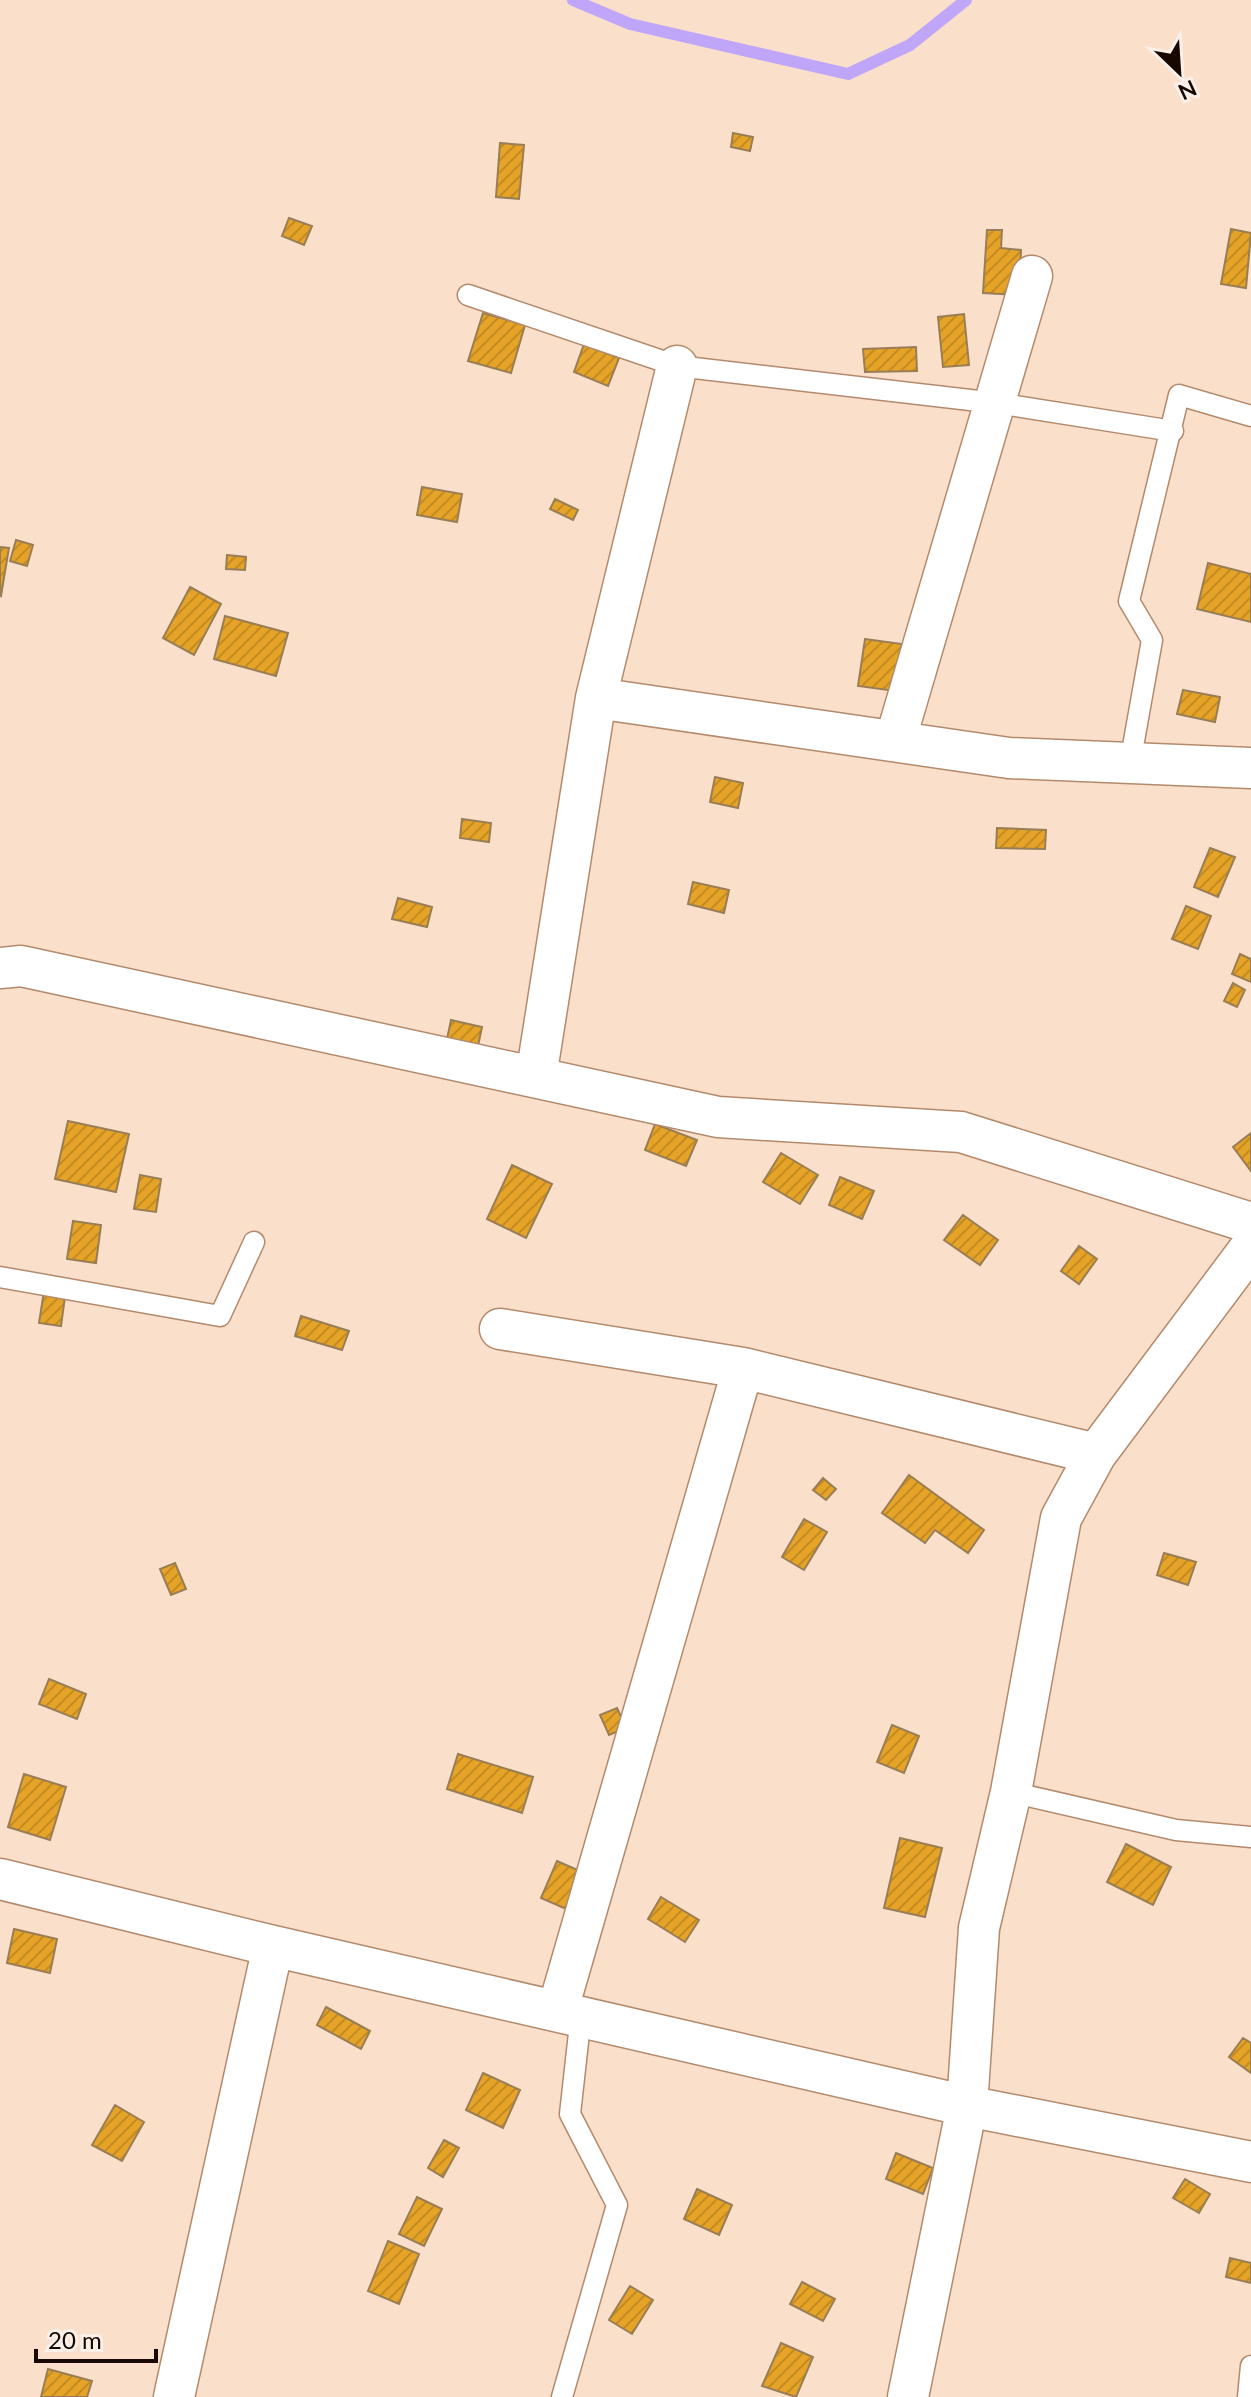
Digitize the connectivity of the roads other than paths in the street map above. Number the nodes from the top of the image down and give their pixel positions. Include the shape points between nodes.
1 (1032, 276) dead end
2 (468, 295) dead end
3 (677, 366) junction
4 (996, 403) junction
5 (1251, 416) edge
6 (1173, 431) junction
7 (596, 698) junction
8 (895, 741) junction
9 (1130, 763) junction
10 (1251, 768) edge
11 (0, 968) edge
12 (536, 1077) junction
13 (254, 1242) dead end
14 (1250, 1245) edge
15 (0, 1277) edge
16 (500, 1329) dead end
17 (743, 1368) junction
18 (1096, 1454) junction
19 (1011, 1792) junction
20 (1251, 1837) edge
21 (0, 1879) edge
22 (273, 1946) junction
23 (570, 2012) junction
24 (967, 2106) junction
25 (1251, 2162) edge
26 (1251, 2366) edge
27 (174, 2397) edge
28 (562, 2397) edge
29 (908, 2397) edge
30 (1248, 2397) edge

1 - 4 street
2 - 3 lane
3 - 4 lane
3 - 7 street
4 - 6 lane
4 - 8 street
5 - 6 lane via 1179,395
6 - 9 lane via 1129,601 1152,640
7 - 8 street
7 - 12 street
8 - 9 street via 1009,758
9 - 10 street
11 - 12 street via 21,966
12 - 14 street via 718,1117 961,1132
13 - 15 lane via 220,1316
14 - 18 street
16 - 17 street
17 - 18 street
17 - 23 street
18 - 19 street via 1061,1518
19 - 20 lane via 1176,1830
19 - 24 street via 979,1928
21 - 22 street
22 - 23 street
22 - 27 street
23 - 24 street
23 - 28 lane via 570,2114 617,2205
24 - 25 street
24 - 29 street
26 - 30 lane

